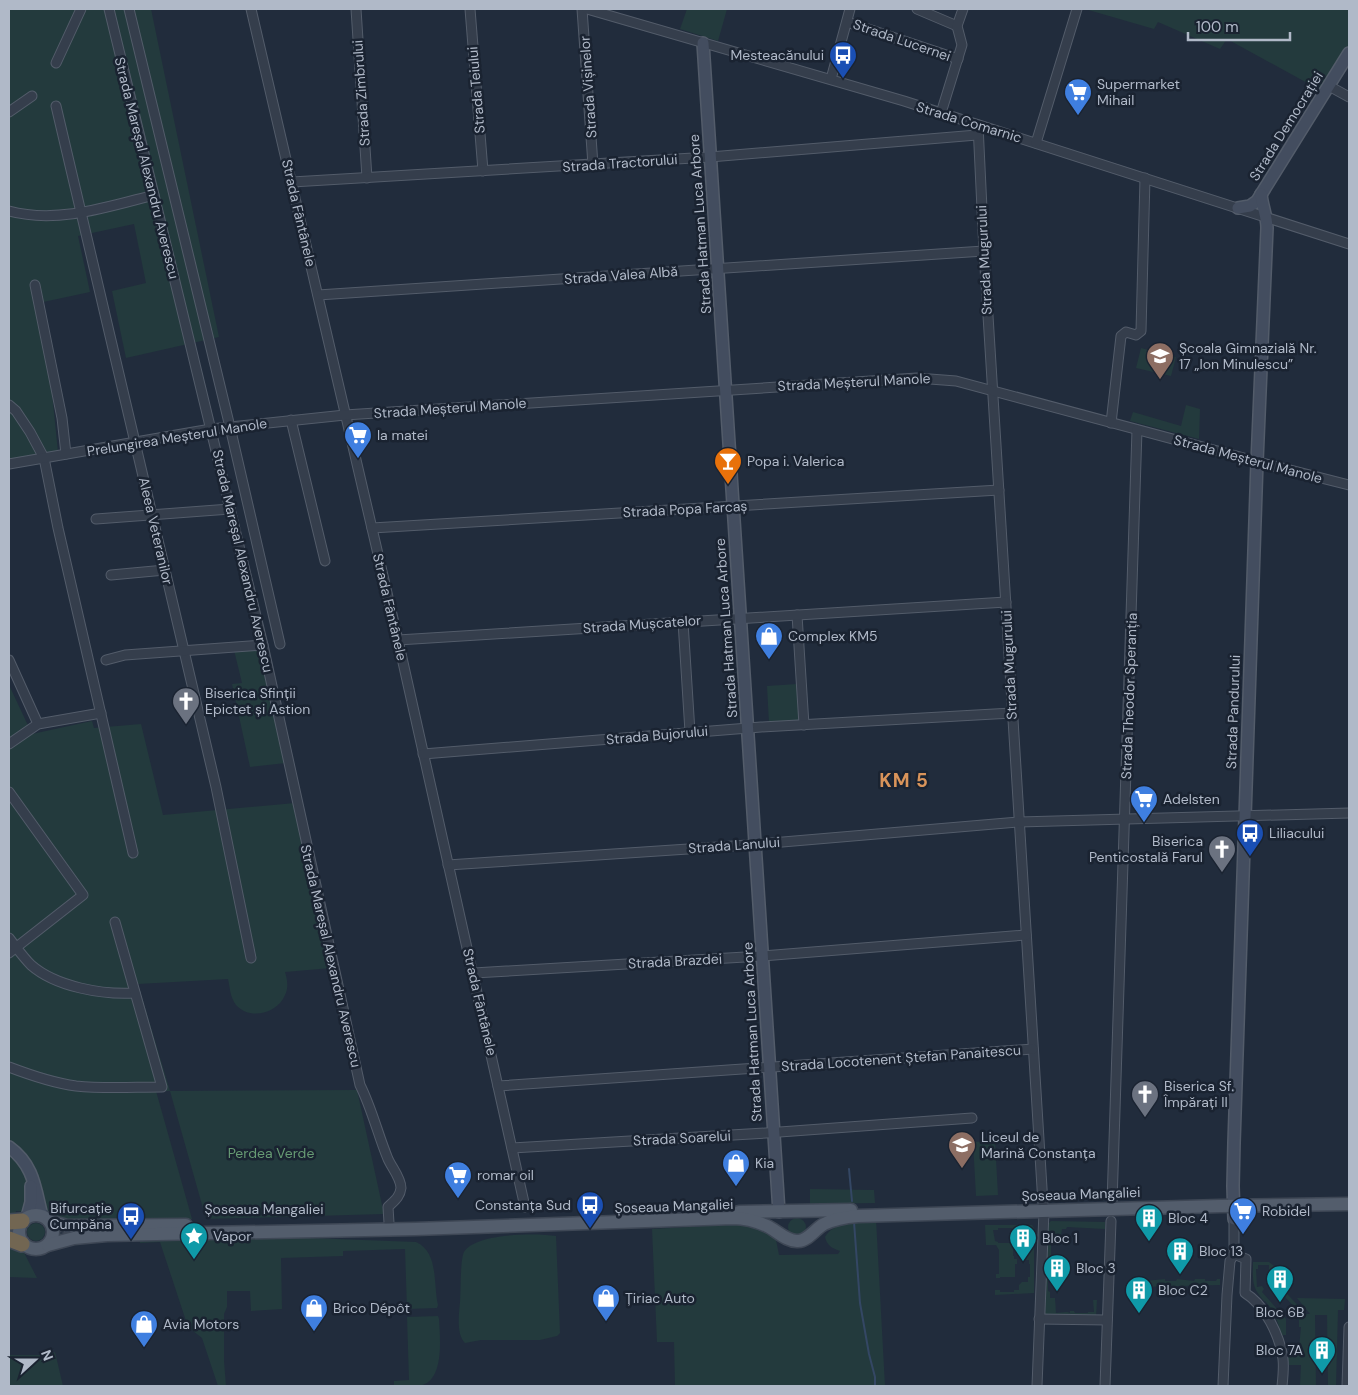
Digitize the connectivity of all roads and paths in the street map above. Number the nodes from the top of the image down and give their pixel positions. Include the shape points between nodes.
1 (81, 9) edge
2 (109, 9) edge
3 (129, 9) edge
4 (251, 9) edge
5 (356, 9) edge
6 (470, 9) edge
7 (582, 9) edge
8 (587, 9) edge
9 (850, 9) edge
10 (917, 9) edge
11 (963, 9) edge
12 (1077, 9) edge
13 (847, 22) junction
14 (957, 26) junction
15 (703, 43) junction
16 (1349, 53) edge
17 (958, 59) junction
18 (56, 63) dead end
19 (831, 79) junction
20 (1329, 86) junction
21 (32, 96) dead end
22 (1349, 97) edge
23 (56, 106) dead end
24 (9, 112) edge
25 (941, 113) junction
26 (978, 125) junction
27 (977, 136) junction
28 (1036, 143) junction
29 (710, 158) junction
30 (593, 165) junction
31 (483, 171) junction
32 (367, 178) junction
33 (1145, 178) junction
34 (292, 182) junction
35 (1261, 194) junction
36 (154, 195) junction
37 (1238, 208) junction
38 (9, 211) edge
39 (82, 213) junction
40 (1267, 218) junction
41 (1349, 244) edge
42 (984, 251) junction
43 (718, 269) junction
44 (35, 285) dead end
45 (318, 295) junction
46 (725, 390) junction
47 (992, 391) junction
48 (9, 405) edge
49 (345, 415) junction
50 (291, 420) junction
51 (1111, 423) junction
52 (230, 427) junction
53 (211, 429) junction
54 (1137, 430) junction
55 (135, 441) junction
56 (66, 454) junction
57 (44, 458) junction
58 (1257, 462) junction
59 (9, 464) edge
60 (1349, 485) edge
61 (999, 490) junction
62 (733, 506) junction
63 (230, 509) junction
64 (152, 515) junction
65 (96, 519) dead end
66 (372, 528) junction
67 (325, 561) dead end
68 (165, 570) junction
69 (111, 575) dead end
70 (1006, 602) junction
71 (797, 615) junction
72 (740, 618) junction
73 (683, 622) junction
74 (398, 640) junction
75 (280, 644) dead end
76 (263, 645) junction
77 (184, 650) junction
78 (9, 660) edge
79 (106, 660) dead end
80 (101, 713) junction
81 (1012, 713) junction
82 (38, 724) junction
83 (804, 725) junction
84 (747, 728) junction
85 (690, 732) junction
86 (9, 744) edge
87 (423, 754) junction
88 (9, 792) edge
89 (1349, 813) edge
90 (1245, 815) junction
91 (1124, 818) junction
92 (1019, 822) junction
93 (755, 844) junction
94 (133, 853) dead end
95 (448, 865) junction
96 (115, 922) dead end
97 (1026, 936) junction
98 (9, 938) edge
99 (12, 950) edge
100 (762, 956) junction
101 (252, 958) dead end
102 (474, 973) junction
103 (135, 993) junction
104 (1033, 1049) junction
105 (9, 1067) edge
106 (769, 1067) junction
107 (498, 1086) junction
108 (972, 1118) dead end
109 (773, 1132) junction
110 (9, 1147) edge
111 (512, 1148) junction
112 (32, 1177) junction
113 (1349, 1198) edge
114 (1112, 1203) junction
115 (1233, 1203) junction
116 (1349, 1204) edge
117 (525, 1207) dead end
118 (1043, 1207) junction
119 (802, 1211) junction
120 (778, 1212) junction
121 (46, 1219) junction
122 (1234, 1219) joint
123 (19, 1220) edge
124 (1111, 1221) dead end
125 (389, 1223) junction
126 (784, 1236) junction
127 (806, 1239) junction
128 (16, 1241) edge
129 (48, 1244) junction
130 (1234, 1254) junction
131 (1245, 1293) junction
132 (1227, 1295) junction
133 (1039, 1319) junction
134 (1108, 1320) junction
135 (1349, 1327) edge
136 (1037, 1386) edge
137 (1105, 1386) edge
138 (1223, 1386) edge
139 (1282, 1386) edge
140 (1347, 1386) edge

1 - 18 street
2 - 36 street, Strada Mareșal Alexandru Averescu
3 - 52 street, Strada Mareșal Alexandru Averescu
4 - 34 street, Strada Fântânele
5 - 32 street, Strada Zimbrului
6 - 31 street, Strada Teiului
7 - 30 street, Strada Vișinelor
8 - 15 street, Strada Comarnic
9 - 13 street
10 - 14 street
11 - 14 street
12 - 28 street
13 - 17 street, Strada Lucernei
13 - 19 street
14 - 17 street via 962,45
15 - 19 street, Strada Comarnic
15 - 29 street, Strada Hatman Luca Arbore
16 - 20 street, Strada Democrației
17 - 25 street
19 - 25 street, Strada Comarnic
20 - 22 street
20 - 35 street, Strada Democrației
21 - 24 street
23 - 39 street, Aleea Veteranilor
25 - 26 street, Strada Comarnic
26 - 27 street, Strada Mugurului
26 - 28 street, Strada Comarnic
27 - 29 street, Strada Tractorului
27 - 42 street, Strada Mugurului
28 - 33 street, Strada Comarnic
29 - 30 street, Strada Tractorului
29 - 43 street, Strada Hatman Luca Arbore
30 - 31 street, Strada Tractorului
31 - 32 street, Strada Tractorului
32 - 34 street, Strada Tractorului
33 - 37 street, Strada Comarnic
33 - 51 street via 1141,331 1136,335 1126,332 1121,336
34 - 45 street, Strada Fântânele
35 - 37 street via 1250,206
35 - 40 street, Strada Democrației
36 - 39 street
36 - 53 street, Strada Mareșal Alexandru Averescu
37 - 40 street, Strada Comarnic
38 - 39 street via 34,216
39 - 55 street, Aleea Veteranilor
40 - 41 street, Strada Comarnic
40 - 58 street, Strada Pandurului
42 - 43 street, Strada Valea Albă
42 - 47 street, Strada Mugurului
43 - 45 street, Strada Valea Albă
43 - 46 street, Strada Hatman Luca Arbore
44 - 56 street via 62,418
45 - 49 street, Strada Fântânele
46 - 47 street, Strada Meșterul Manole via 931,377
46 - 49 street, Strada Meșterul Manole
46 - 62 street, Strada Hatman Luca Arbore
47 - 51 street, Strada Meșterul Manole
47 - 61 street, Strada Mugurului
48 - 57 street via 30,432
49 - 50 street, Prelungirea Meșterul Manole
49 - 66 street, Strada Fântânele
50 - 52 street, Prelungirea Meșterul Manole
50 - 67 street
51 - 54 street, Strada Meșterul Manole
52 - 53 street, Prelungirea Meșterul Manole
52 - 75 street, Strada Mareșal Alexandru Averescu
53 - 55 street, Prelungirea Meșterul Manole
53 - 63 street, Strada Mareșal Alexandru Averescu
54 - 58 street, Strada Meșterul Manole
54 - 91 street, Strada Theodor Speranția
55 - 56 street, Prelungirea Meșterul Manole
55 - 64 street, Aleea Veteranilor
56 - 57 street, Prelungirea Meșterul Manole
57 - 59 street, Prelungirea Meșterul Manole
57 - 80 street
58 - 60 street, Strada Meșterul Manole
58 - 90 street, Strada Pandurului
61 - 62 street, Strada Popa Farcaș
61 - 70 street, Strada Mugurului
62 - 66 street, Strada Popa Farcaș
62 - 72 street, Strada Hatman Luca Arbore
63 - 64 street
63 - 76 street, Strada Mareșal Alexandru Averescu
64 - 65 street
64 - 68 street, Aleea Veteranilor
66 - 74 street, Strada Fântânele
68 - 69 street
68 - 77 street, Aleea Veteranilor
70 - 71 street, Strada Mușcatelor
70 - 81 street, Strada Mugurului
71 - 72 street, Strada Mușcatelor
71 - 83 street
72 - 73 street, Strada Mușcatelor
72 - 84 street, Strada Hatman Luca Arbore
73 - 74 street, Strada Mușcatelor
73 - 85 street
74 - 87 street, Strada Fântânele
76 - 77 street
76 - 125 street, Strada Mareșal Alexandru Averescu via 360,1086 400,1182 400,1194 388,1207
77 - 79 street via 125,655
77 - 101 street, Aleea Veteranilor
78 - 82 street
80 - 82 street
80 - 94 street
81 - 83 street, Strada Bujorului
81 - 92 street, Strada Mugurului
82 - 86 street
83 - 84 street, Strada Bujorului
84 - 85 street, Strada Bujorului
84 - 93 street, Strada Hatman Luca Arbore
85 - 87 street, Strada Bujorului
87 - 95 street, Strada Fântânele
88 - 99 street via 83,895
89 - 90 street, Strada Lanului
90 - 91 street, Strada Lanului
90 - 115 street, Strada Pandurului
91 - 92 street, Strada Lanului
91 - 114 street, Strada Theodor Speranția
92 - 93 street, Strada Lanului
92 - 97 street, Strada Mugurului
93 - 95 street, Strada Lanului
93 - 100 street, Strada Hatman Luca Arbore
95 - 102 street, Strada Fântânele
96 - 103 street
97 - 100 street, Strada Brazdei
97 - 104 street, Strada Mugurului
98 - 99 street
99 - 103 street via 61,981 93,990
100 - 102 street, Strada Brazdei
100 - 106 street, Strada Hatman Luca Arbore
102 - 107 street, Strada Fântânele
103 - 105 street via 162,1087 75,1086
104 - 106 street, Strada Locotenent Ștefan Panaitescu
104 - 118 street, Strada Mugurului
106 - 107 street, Strada Locotenent Ștefan Panaitescu
106 - 109 street, Strada Hatman Luca Arbore
107 - 111 street, Strada Fântânele
108 - 109 street, Strada Soarelui
109 - 111 street, Strada Soarelui
109 - 120 street, Strada Hatman Luca Arbore
110 - 112 street via 22,1159
111 - 117 street, Strada Fântânele
112 - 121 street
112 - 123 street via 31,1202
113 - 115 main road, Șoseaua Mangaliei
114 - 115 main road, Șoseaua Mangaliei
114 - 118 main road, Șoseaua Mangaliei
115 - 116 main road, Șoseaua Mangaliei
115 - 118 main road, Șoseaua Mangaliei
115 - 122 street, Strada Pandurului
118 - 119 main road, Șoseaua Mangaliei
118 - 127 main road, Șoseaua Mangaliei via 850,1216 823,1225
118 - 133 street, Strada Mugurului
119 - 120 main road, Șoseaua Mangaliei
119 - 127 main road via 812,1225
120 - 125 main road, Șoseaua Mangaliei
120 - 126 main road
121 - 123 main road via 33,1215
121 - 125 main road, Șoseaua Mangaliei via 67,1226
121 - 129 main road via 53,1231
122 - 130 street, Strada Pandurului
123 - 128 main road via 19,1238
124 - 134 street
126 - 127 main road, Șoseaua Mangaliei via 792,1241
126 - 129 main road, Șoseaua Mangaliei via 763,1224 733,1218 107,1235
128 - 129 main road via 36,1250
130 - 131 street via 1246,1259
130 - 132 street, Strada Pandurului via 1230,1261
131 - 132 street
131 - 139 street via 1260,1304 1277,1338 1283,1359
132 - 138 street, Strada Pandurului
133 - 134 street
133 - 136 street, Strada Mugurului
134 - 137 street
135 - 140 street

